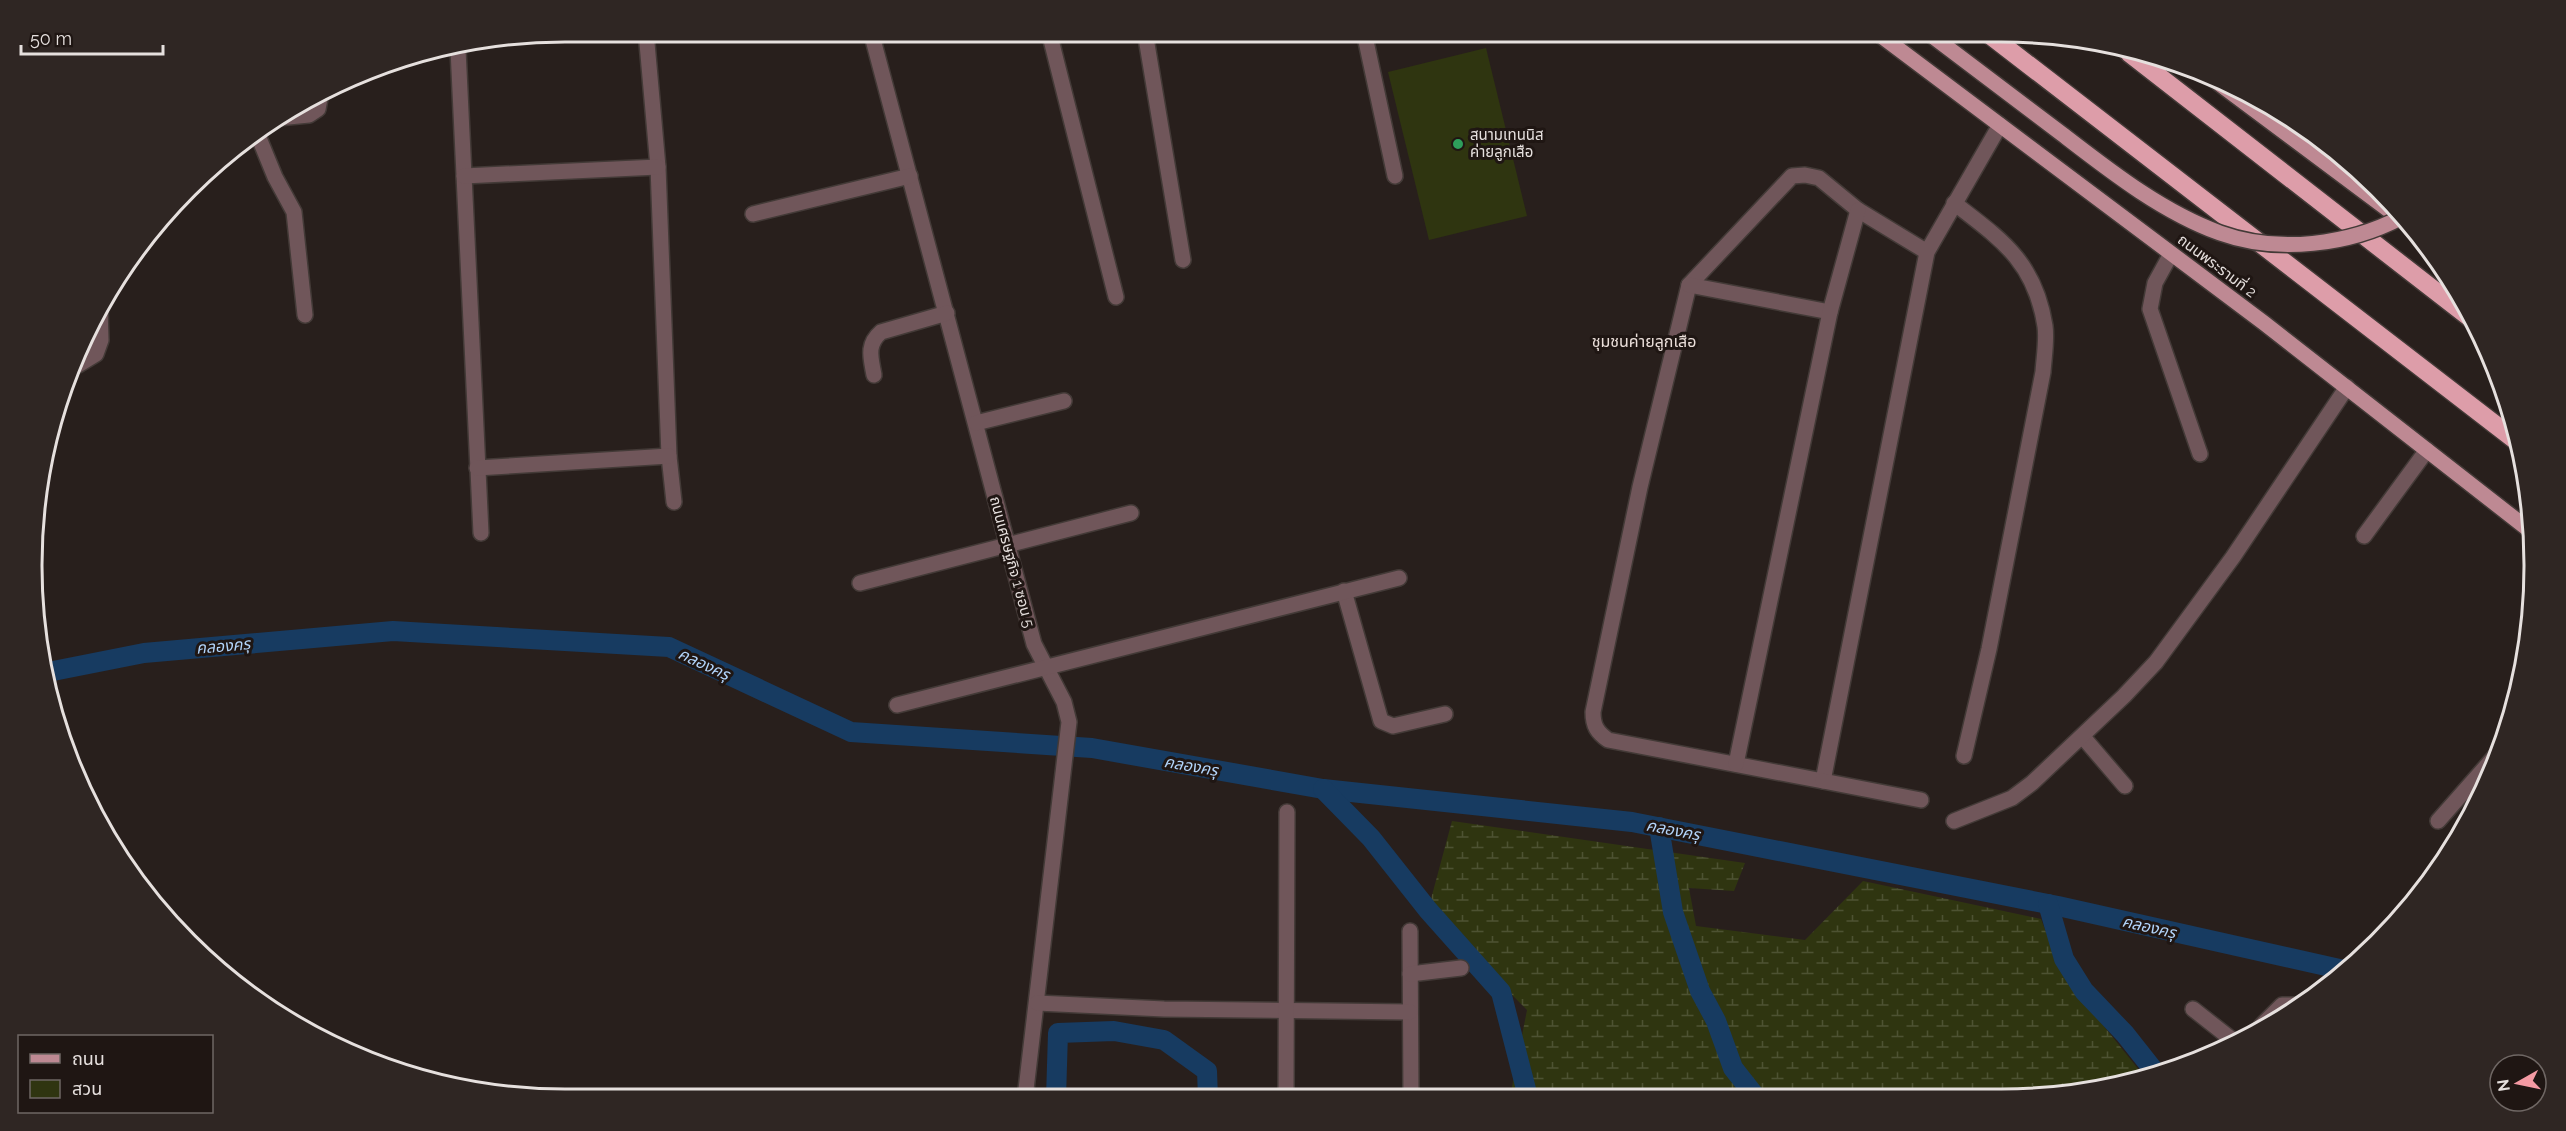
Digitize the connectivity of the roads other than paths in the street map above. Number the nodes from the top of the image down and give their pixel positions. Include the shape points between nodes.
1 (647, 42) edge
2 (874, 42) edge
3 (1052, 42) edge
4 (1147, 42) edge
5 (1366, 42) edge
6 (1889, 42) edge
7 (1940, 42) edge
8 (1999, 42) edge
9 (458, 53) edge
10 (2139, 61) edge
11 (319, 104) edge
12 (2251, 106) edge
13 (297, 116) edge
14 (2000, 125) junction
15 (2293, 138) junction
16 (260, 141) edge
17 (2310, 144) edge
18 (658, 167) junction
19 (464, 176) junction
20 (910, 176) junction
21 (1395, 176) dead end
22 (2376, 200) edge
23 (1954, 203) junction
24 (1858, 210) junction
25 (753, 214) dead end
26 (2394, 220) edge
27 (1927, 252) junction
28 (2171, 254) junction
29 (1182, 261) dead end
30 (1689, 285) junction
31 (1116, 297) dead end
32 (2455, 306) edge
33 (1830, 312) junction
34 (946, 313) junction
35 (305, 315) dead end
36 (101, 325) edge
37 (84, 362) edge
38 (874, 375) dead end
39 (2443, 383) junction
40 (2346, 387) junction
41 (1064, 401) dead end
42 (976, 423) junction
43 (2507, 433) edge
44 (2510, 448) edge
45 (2427, 450) junction
46 (2200, 454) dead end
47 (669, 456) junction
48 (477, 468) junction
49 (674, 502) dead end
50 (1131, 513) dead end
51 (2522, 525) edge
52 (481, 533) dead end
53 (2364, 536) dead end
54 (1007, 544) junction
55 (1400, 578) dead end
56 (860, 583) dead end
57 (1344, 591) junction
58 (1045, 666) junction
59 (897, 705) dead end
60 (1445, 714) dead end
61 (2083, 737) junction
62 (1964, 756) dead end
63 (1736, 764) junction
64 (2482, 771) edge
65 (1823, 780) junction
66 (2125, 786) dead end
67 (1921, 800) dead end
68 (1287, 812) dead end
69 (2438, 820) dead end
70 (1954, 821) dead end
71 (1410, 931) dead end
72 (1461, 968) dead end
73 (1410, 974) junction
74 (1037, 1003) junction
75 (2193, 1009) dead end
76 (1285, 1011) junction
77 (1410, 1012) junction
78 (2228, 1037) edge
79 (1026, 1089) edge
80 (1286, 1089) edge
81 (1411, 1089) edge

1 - 18 street
2 - 20 street, ถนนเศรษฐกิจ 1 ซอน 5
3 - 31 street
4 - 29 street
5 - 21 street
6 - 14 main road, ถนนพระรามที่ 2
7 - 26 main road, bridge via 2109,170 2169,208 2221,233 2270,243 2309,244 2343,239
8 - 39 highway
9 - 19 street
10 - 32 highway
11 - 13 street via 309,115
12 - 15 main road
14 - 23 street
14 - 28 main road, ถนนพระรามที่ 2
15 - 17 main road
15 - 22 main road
16 - 35 street via 294,212
18 - 19 street
18 - 47 street
19 - 48 street
20 - 25 street
20 - 34 street, ถนนเศรษฐกิจ 1 ซอน 5
23 - 27 street
23 - 62 street via 2002,240 2024,264 2036,290 2045,328 2043,372
24 - 27 street
24 - 30 street via 1819,178 1792,176
24 - 33 street
27 - 65 street
28 - 40 main road, ถนนพระรามที่ 2
28 - 46 street via 2155,283 2150,309
30 - 33 street
30 - 63 street via 1640,487 1593,723 1608,740
33 - 63 street
34 - 38 street via 881,332 874,338 870,342
34 - 42 street, ถนนเศรษฐกิจ 1 ซอน 5
36 - 37 street via 96,354
39 - 43 highway
39 - 44 highway
40 - 45 main road, ถนนพระรามที่ 2
40 - 61 street via 2233,557 2156,662
41 - 42 street
42 - 54 street, ถนนเศรษฐกิจ 1 ซอน 5
45 - 51 main road, ถนนพระรามที่ 2
45 - 53 street
47 - 48 street
47 - 49 street
48 - 52 street
50 - 54 street
54 - 56 street
54 - 58 street, ถนนเศรษฐกิจ 1 ซอน 5 via 1034,644
55 - 57 street
57 - 58 street
57 - 60 street via 1381,721 1393,726
58 - 59 street
58 - 74 street, ถนนเศรษฐกิจ 1 ซอน 5 via 1064,702 1069,722
61 - 66 street
61 - 70 street via 2012,798
63 - 65 street
64 - 69 street
65 - 67 street
68 - 76 street
71 - 73 street
72 - 73 street
73 - 77 street
74 - 76 street
74 - 79 street, ถนนเศรษฐกิจ 1 ซอน 5
75 - 78 street
76 - 77 street
76 - 80 street
77 - 81 street

